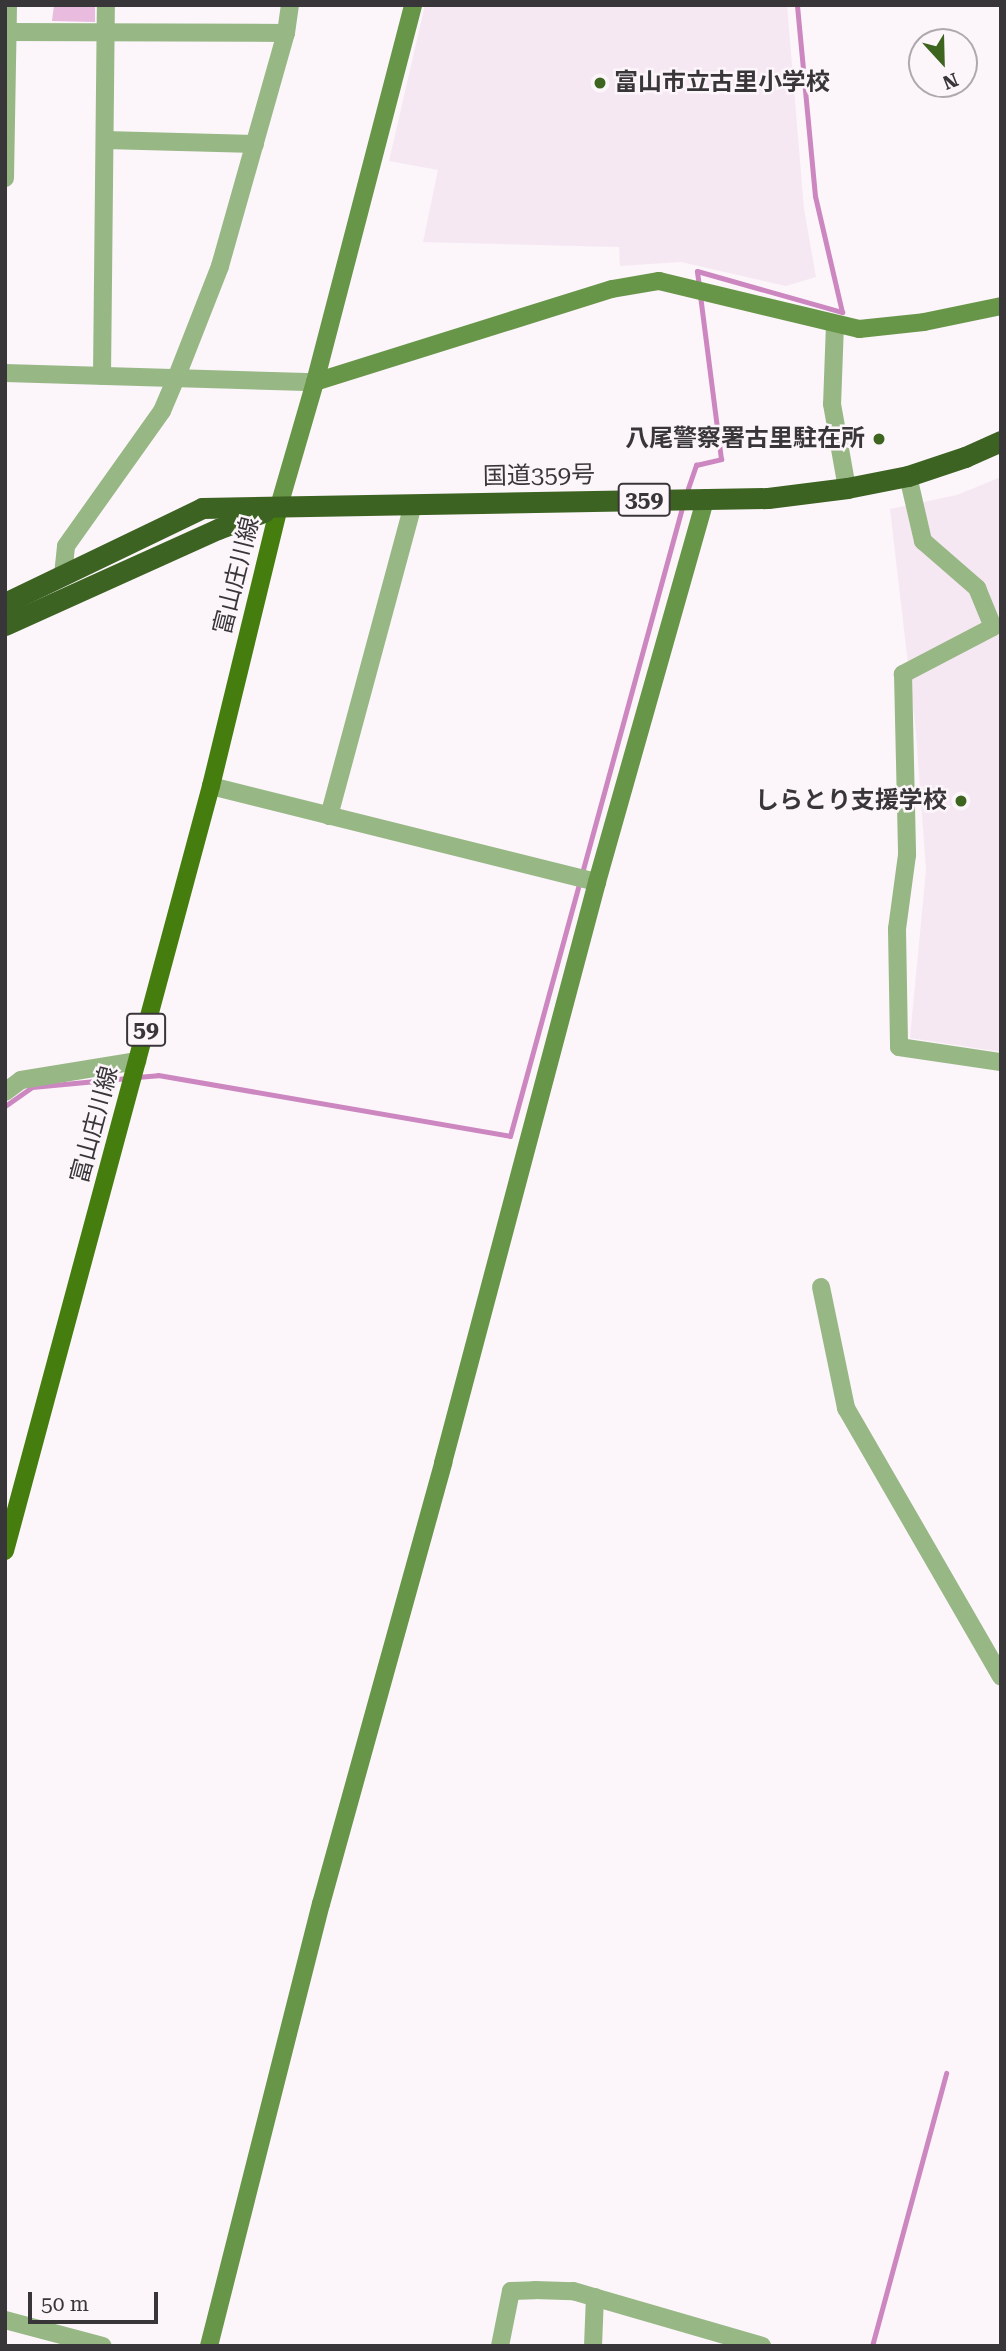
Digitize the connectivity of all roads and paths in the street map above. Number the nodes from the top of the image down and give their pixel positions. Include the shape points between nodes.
1 (8, 5) edge
2 (106, 5) edge
3 (290, 5) edge
4 (413, 5) edge
5 (7, 32) junction
6 (106, 32) junction
7 (286, 33) junction
8 (105, 140) junction
9 (255, 144) junction
10 (5, 178) edge
11 (1001, 306) edge
12 (835, 324) junction
13 (5, 373) edge
14 (102, 376) junction
15 (177, 376) junction
16 (315, 382) junction
17 (1001, 441) edge
18 (908, 476) junction
19 (847, 488) junction
20 (706, 498) junction
21 (413, 505) junction
22 (279, 506) junction
23 (63, 575) junction
24 (5, 603) edge
25 (5, 625) edge
26 (211, 786) junction
27 (330, 816) junction
28 (597, 882) junction
29 (137, 1061) junction
30 (1001, 1062) edge
31 (5, 1092) edge
32 (821, 1287) dead end
33 (5, 1551) edge
34 (1001, 1676) edge
35 (595, 2297) junction
36 (5, 2320) edge
37 (103, 2346) edge
38 (209, 2346) edge
39 (500, 2346) edge
40 (593, 2346) edge
41 (762, 2346) edge

1 - 5 street
2 - 6 street
3 - 7 street
4 - 16 street
5 - 6 street
5 - 10 street
6 - 7 street
6 - 8 street
7 - 9 street
8 - 9 street
8 - 14 street
9 - 15 street via 220,266
11 - 12 street via 859,330
12 - 16 street via 659,281 612,289
12 - 19 street via 832,404
13 - 14 street
14 - 15 street
15 - 16 street
15 - 23 street via 162,411 66,545
16 - 22 street
17 - 18 highway, 国道359号 / 359
18 - 19 highway, 国道359号 / 359
18 - 30 street via 923,541 977,588 993,627 903,674 907,855 897,929 899,1047
19 - 20 highway, 国道359号 / 359 via 768,498
20 - 21 highway, 国道359号 / 359
20 - 28 street
21 - 22 highway, 国道359号 / 359
21 - 27 street
22 - 23 highway, 国道359号 / 359 via 202,508
22 - 25 highway, 国道359号 / 359
22 - 26 main road, 富山庄川線 / 59
23 - 24 highway, 国道359号 / 359
26 - 27 street
26 - 29 main road, 富山庄川線 / 59
27 - 28 street
28 - 38 street via 321,1904
29 - 31 street via 21,1080
29 - 33 main road, 富山庄川線 / 59
32 - 34 street via 846,1408
35 - 39 street via 573,2291 511,2291
35 - 40 street
35 - 41 street
36 - 37 street

